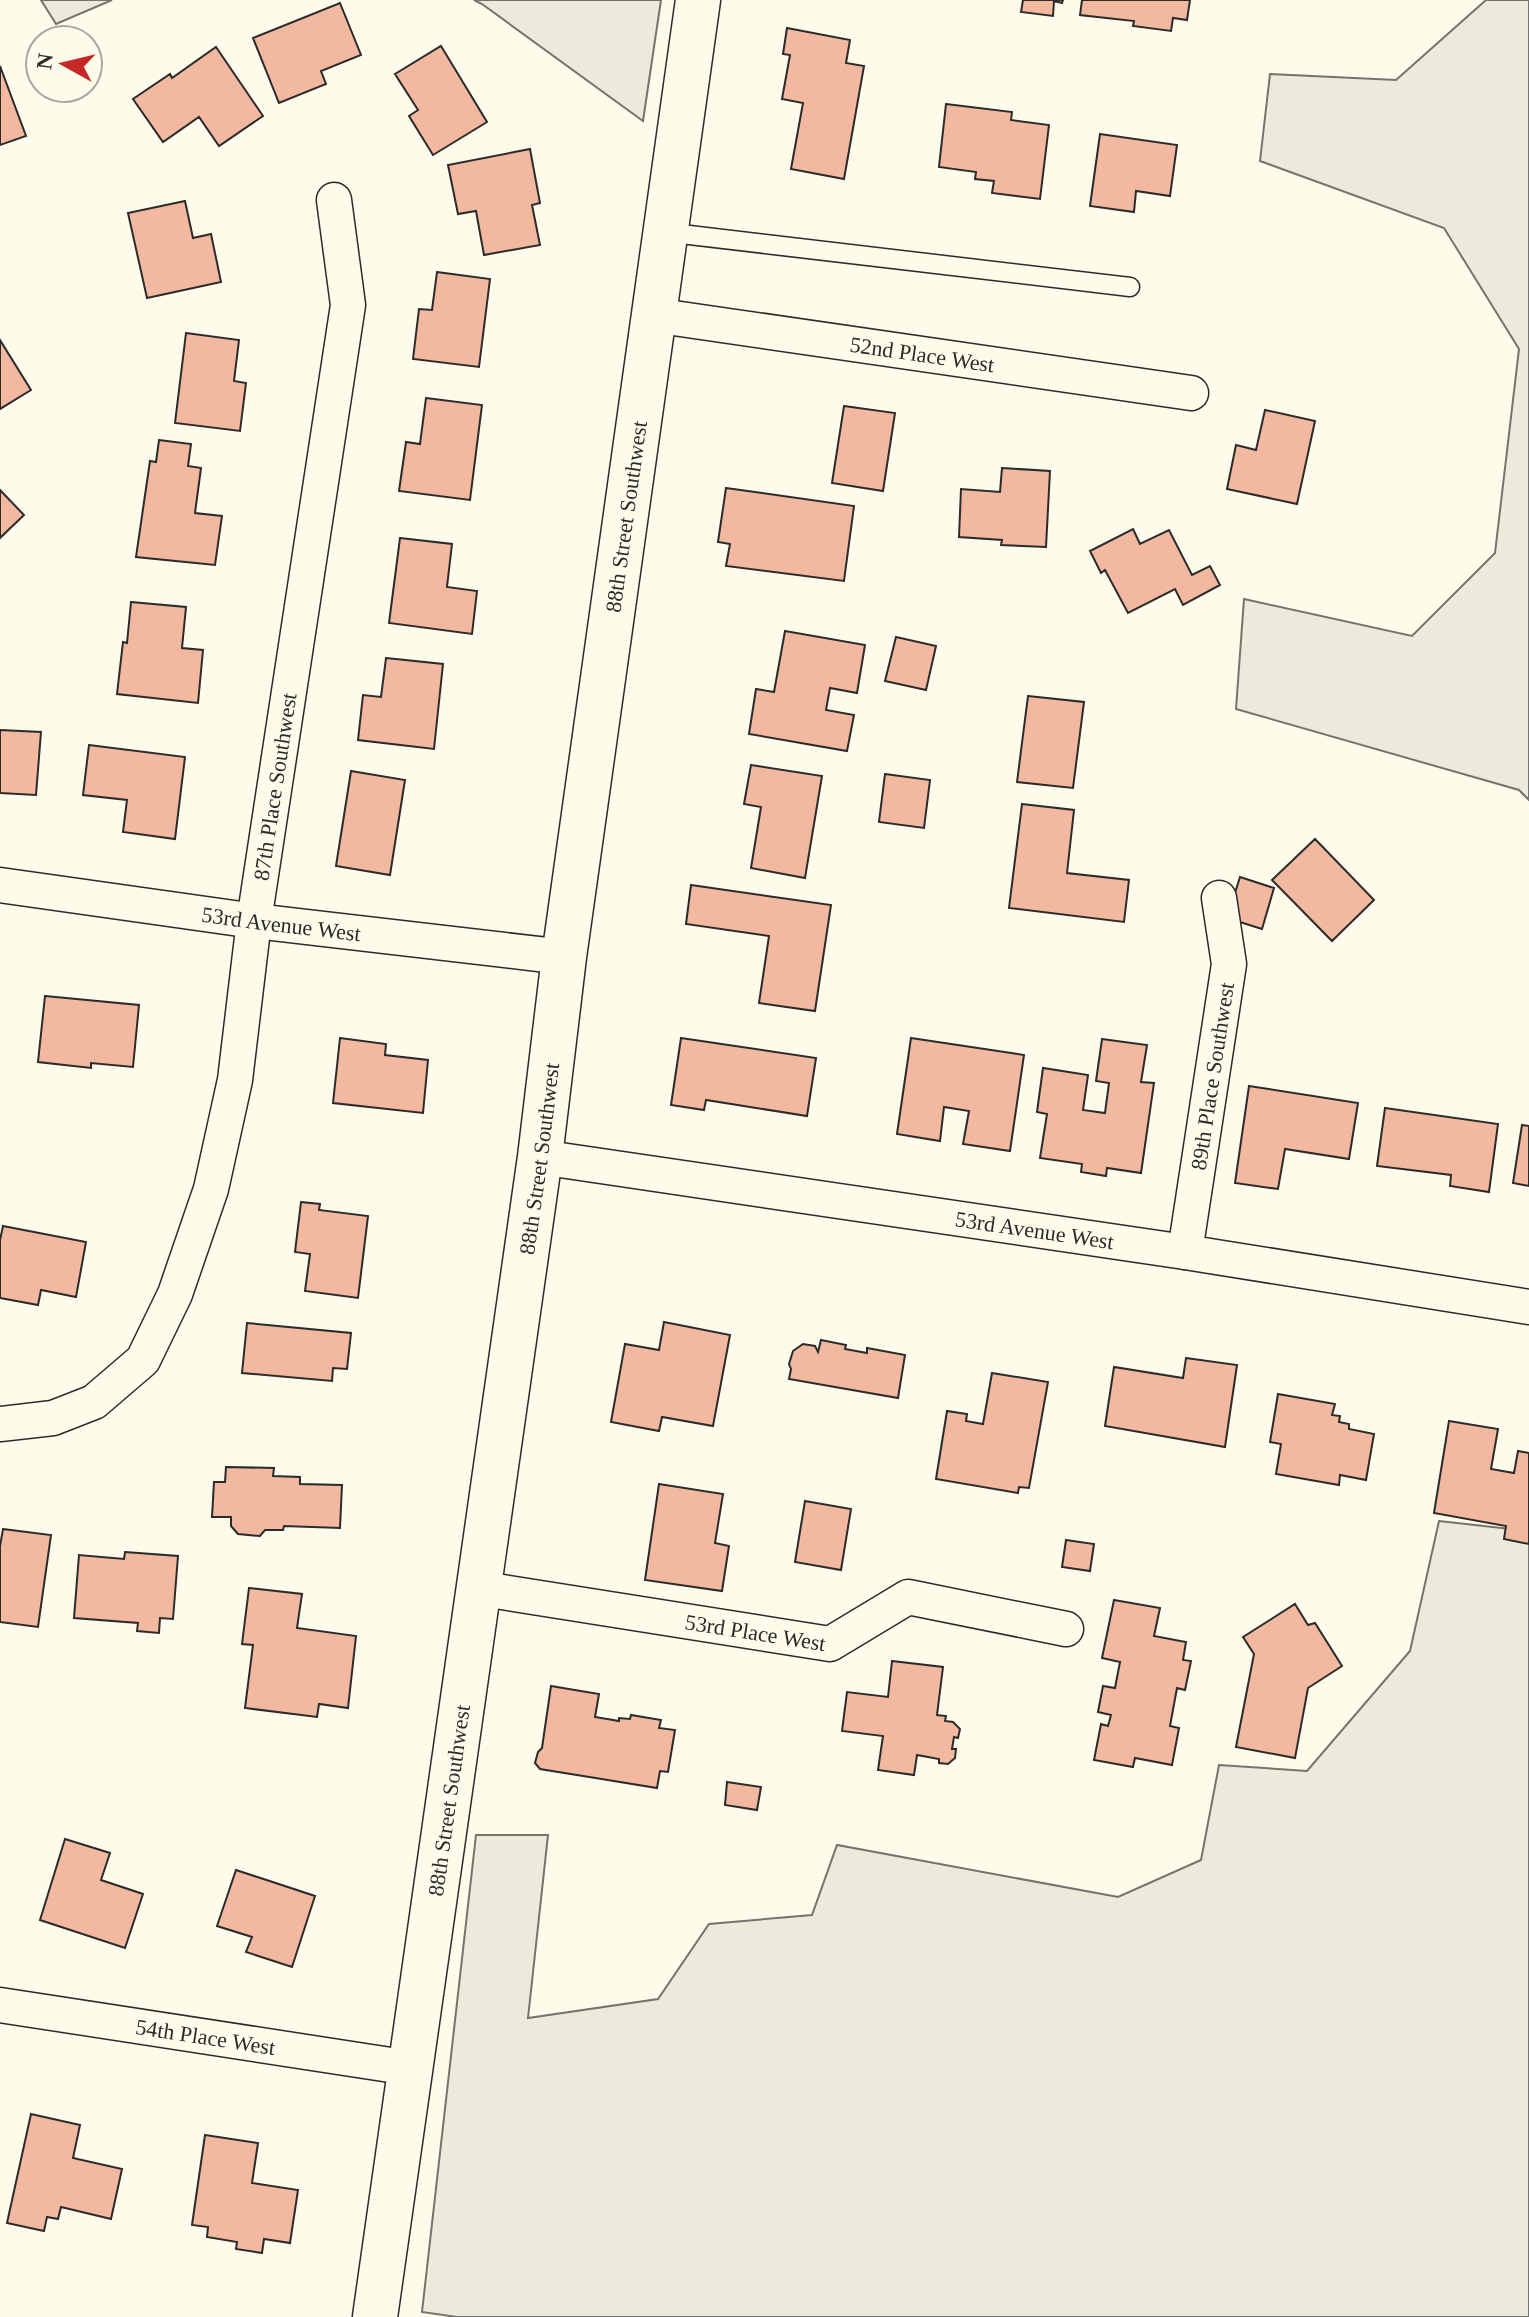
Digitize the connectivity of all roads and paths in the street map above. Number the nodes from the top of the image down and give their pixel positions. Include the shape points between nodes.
1 (698, 0) edge
2 (334, 200) dead end
3 (664, 232) junction
4 (1130, 287) dead end
5 (653, 315) junction
6 (1191, 393) dead end
7 (0, 885) edge
8 (1219, 898) dead end
9 (254, 921) junction
10 (564, 957) junction
11 (540, 1157) junction
12 (1185, 1252) junction
13 (1529, 1307) edge
14 (0, 1424) edge
15 (477, 1588) junction
16 (1066, 1629) dead end
17 (0, 2005) edge
18 (410, 2068) junction
19 (375, 2317) edge

1 - 3 street, 88th Street Southwest
2 - 9 street, 87th Place Southwest via 348,305
3 - 4 lane
3 - 5 street, 88th Street Southwest
5 - 6 street, 52nd Place West
5 - 10 street, 88th Street Southwest
7 - 9 street, 53rd Avenue West
8 - 12 street, 89th Place Southwest via 1229,964
9 - 10 street, 53rd Avenue West
9 - 14 street, 87th Place Southwest via 235,1080 211,1189 175,1294 143,1360 94,1402 53,1418
10 - 11 street, 88th Street Southwest
11 - 12 street, 53rd Avenue West
11 - 15 street, 88th Street Southwest
12 - 13 street, 53rd Avenue West
15 - 16 street, 53rd Place West via 830,1644 908,1597
15 - 18 street, 88th Street Southwest
17 - 18 street, 54th Place West
18 - 19 street, 88th Street Southwest

